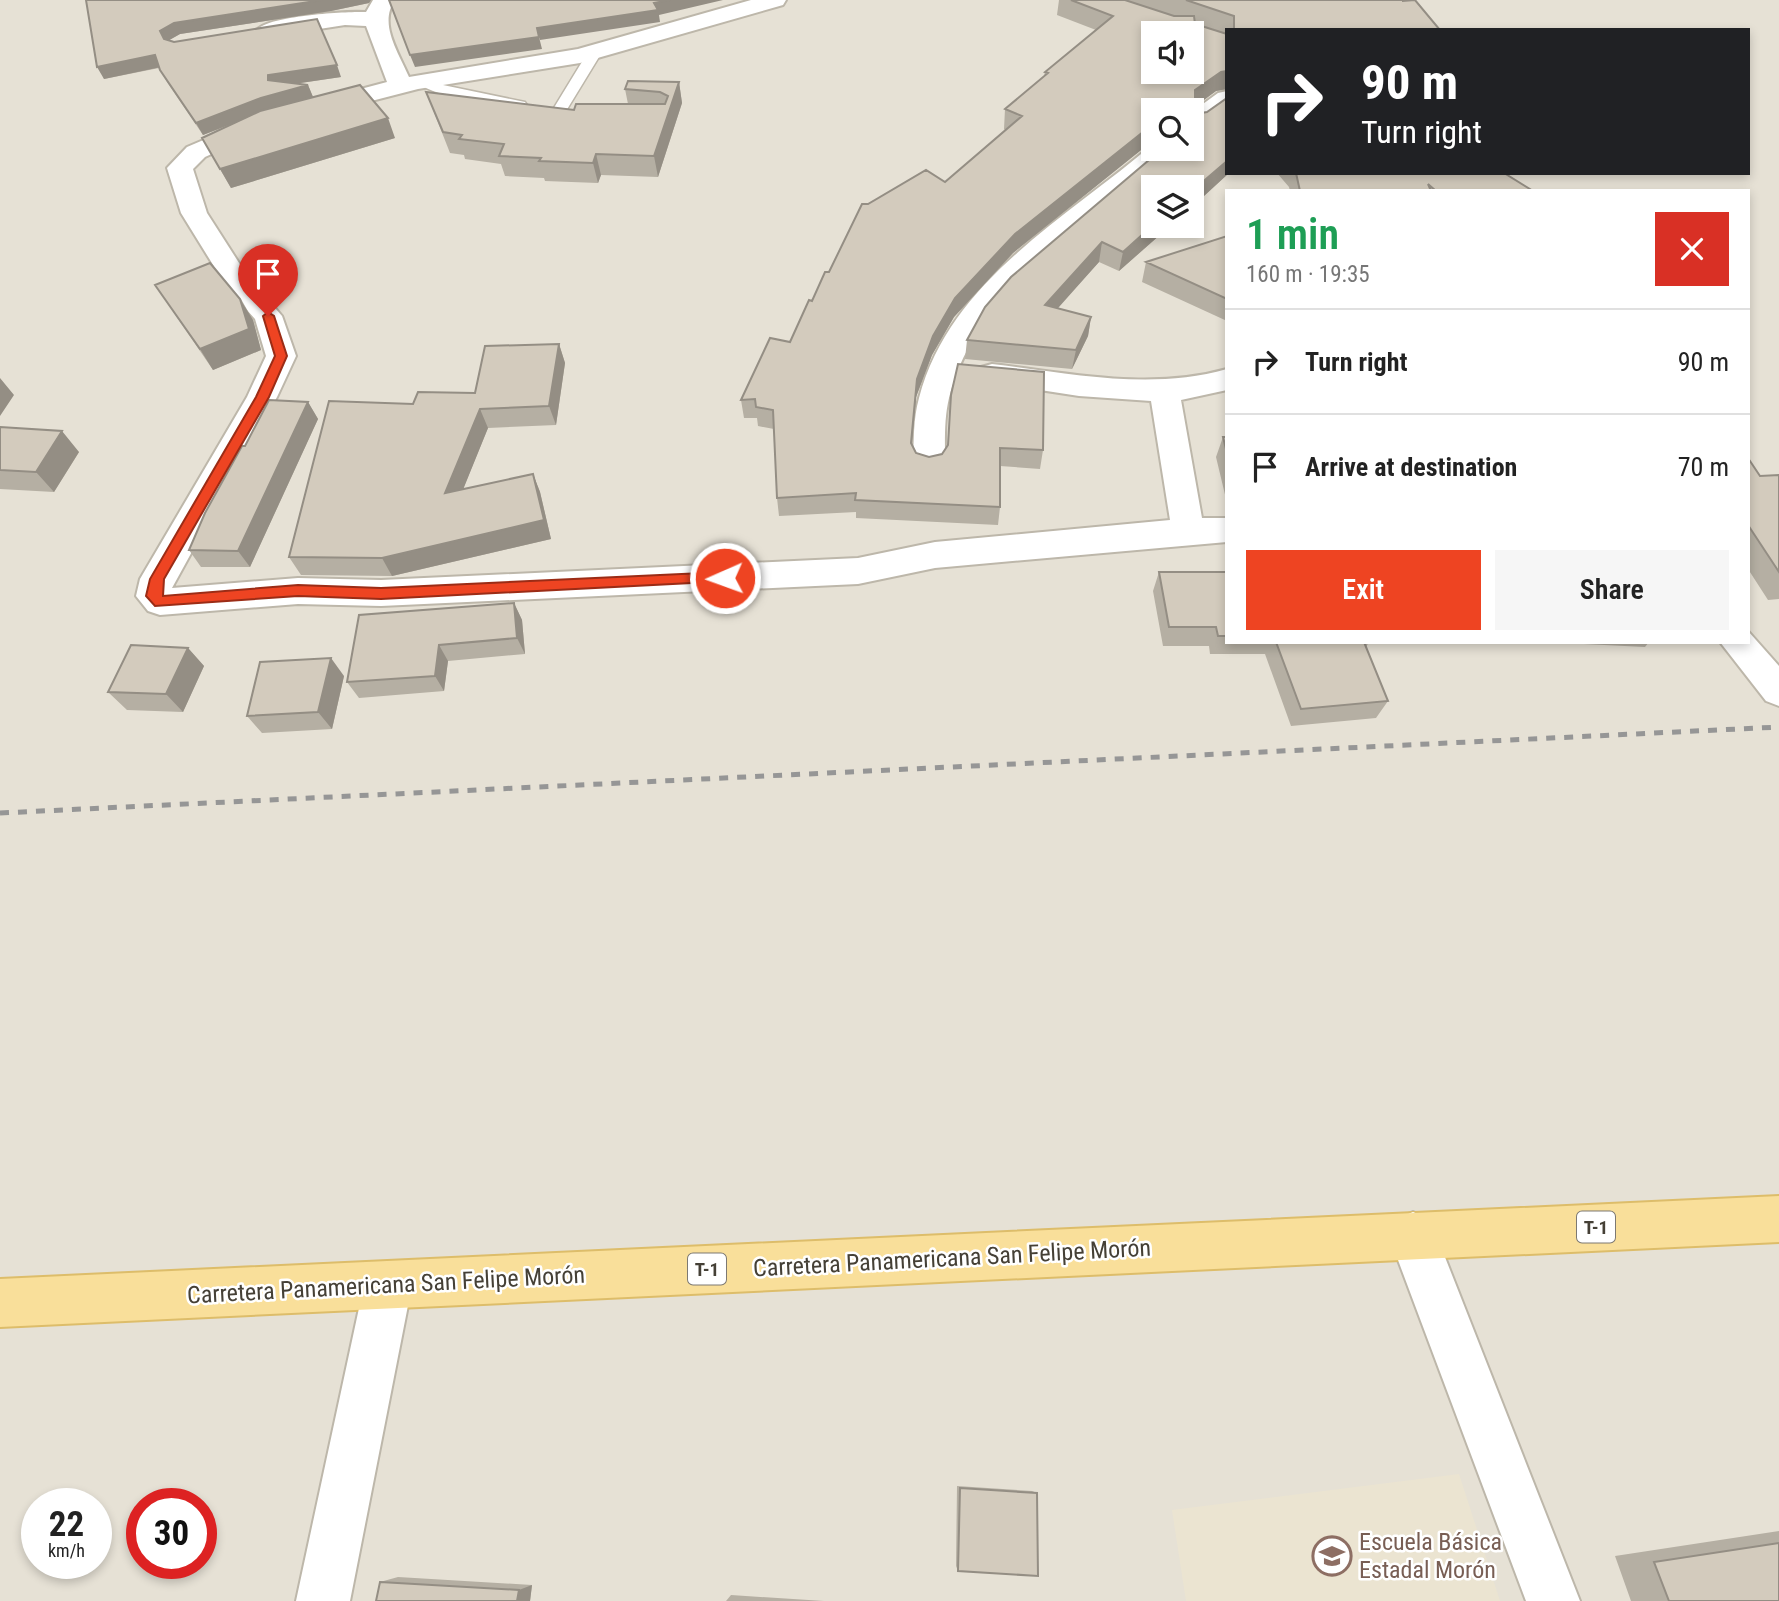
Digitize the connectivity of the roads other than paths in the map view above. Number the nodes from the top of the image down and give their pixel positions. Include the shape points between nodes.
1 (775, 0) edge
2 (381, 10) edge
3 (243, 34) edge
4 (595, 51) junction
5 (412, 83) junction
6 (1225, 99) edge
7 (547, 109) junction
8 (580, 113) edge
9 (1204, 115) edge
10 (1148, 161) edge
11 (945, 369) junction
12 (1225, 380) edge
13 (1164, 390) junction
14 (929, 462) edge
15 (1225, 530) edge
16 (1188, 531) junction
17 (1740, 644) edge
18 (1779, 691) edge
19 (1779, 1219) edge
20 (1413, 1236) junction
21 (388, 1284) junction
22 (0, 1303) edge
23 (323, 1601) edge
24 (1553, 1601) edge

1 - 4 street
2 - 3 street
2 - 5 street via 387,58
4 - 5 street
4 - 7 lane
5 - 7 lane
5 - 16 street via 259,123 196,152 180,168 194,213 238,283 268,316 281,356 157,579 153,596 160,602 298,591 381,593 858,571 935,555
6 - 9 street
7 - 8 lane
10 - 11 street via 1003,280 971,319
11 - 13 street
11 - 14 street via 934,397
12 - 13 street via 1204,387
13 - 16 street
15 - 16 street
17 - 18 street
19 - 20 main road, Carretera Panamericana San Felipe Morón / T-1
20 - 21 main road, Carretera Panamericana San Felipe Morón / T-1
20 - 24 street
21 - 22 main road, Carretera Panamericana San Felipe Morón / T-1
21 - 23 street

